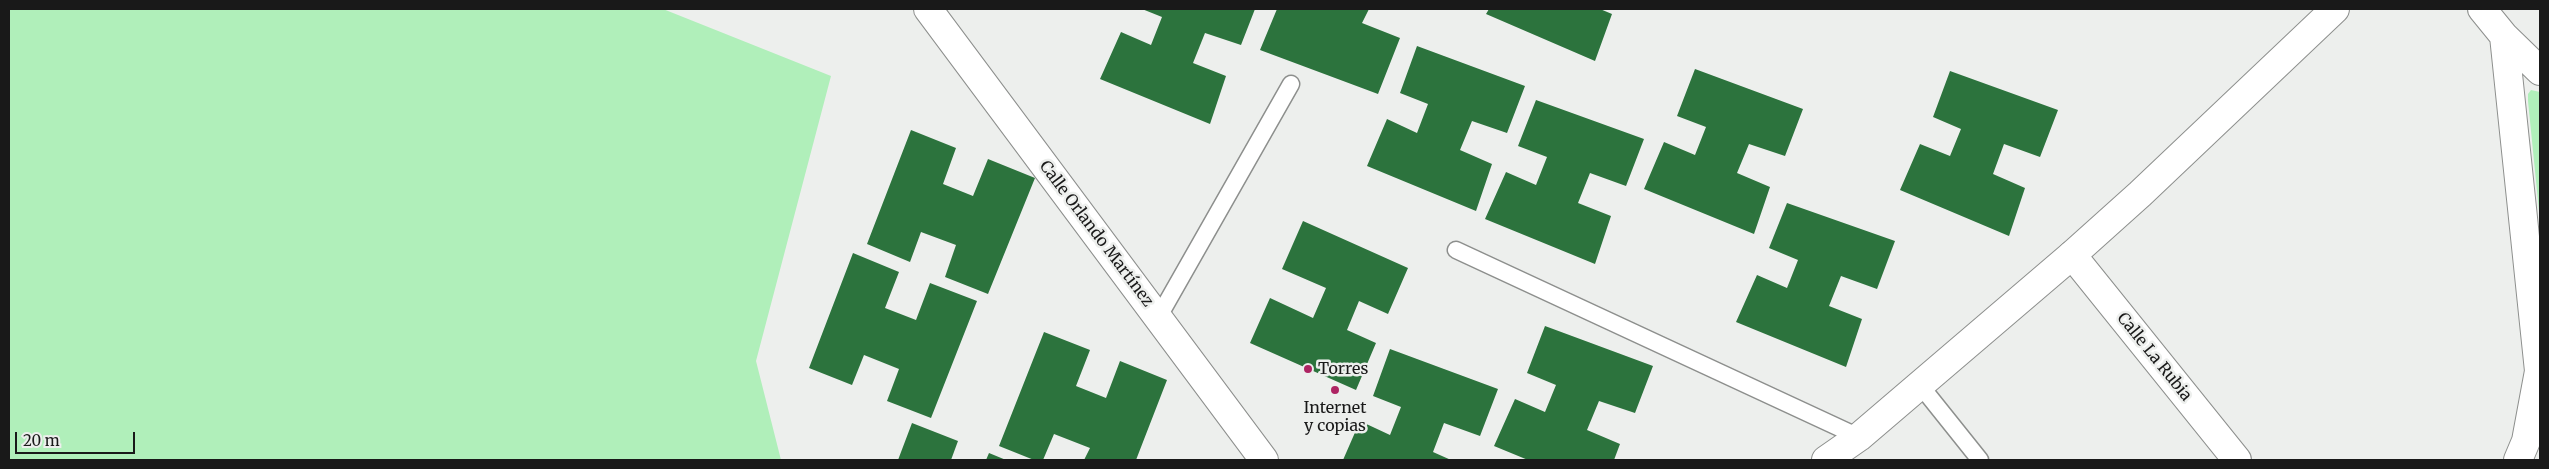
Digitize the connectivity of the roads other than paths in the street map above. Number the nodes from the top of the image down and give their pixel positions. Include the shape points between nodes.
1 (2335, 9) edge
2 (2482, 9) edge
3 (936, 12) edge
4 (2504, 36) junction
5 (2540, 71) edge
6 (1291, 84) dead end
7 (1456, 250) dead end
8 (2072, 255) junction
9 (1158, 318) junction
10 (1920, 385) junction
11 (1859, 437) junction
12 (2528, 442) edge
13 (1264, 460) edge
14 (1826, 460) edge
15 (1980, 460) edge
16 (2237, 460) edge

1 - 8 street
2 - 4 street
3 - 9 street, Calle Orlando Martínez
4 - 5 street
4 - 12 street via 2539,371
6 - 9 lane
7 - 11 lane
8 - 10 street
8 - 16 street, Calle La Rubia
9 - 13 street, Calle Orlando Martínez
10 - 11 street
10 - 15 lane
11 - 14 street

